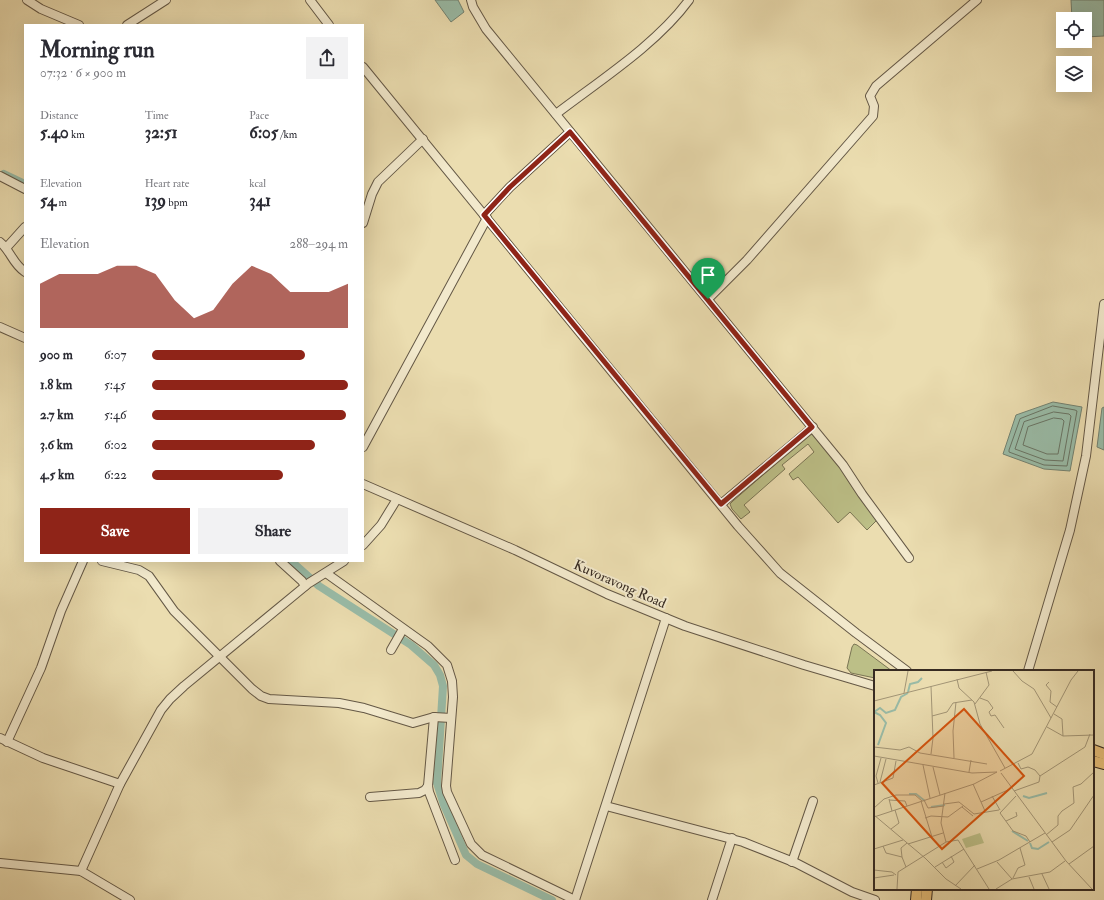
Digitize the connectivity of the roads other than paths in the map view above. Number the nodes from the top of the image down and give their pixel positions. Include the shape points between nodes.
1 (27, 0) edge
2 (166, 0) edge
3 (310, 0) edge
4 (471, 0) edge
5 (690, 0) edge
6 (976, 0) edge
7 (77, 24) edge
8 (129, 24) edge
9 (328, 24) edge
10 (364, 68) edge
11 (556, 114) junction
12 (570, 132) junction
13 (423, 139) junction
14 (0, 176) edge
15 (24, 188) edge
16 (486, 216) junction
17 (364, 220) edge
18 (24, 228) edge
19 (3, 245) edge
20 (24, 271) edge
21 (708, 299) junction
22 (1104, 304) edge
23 (0, 327) edge
24 (24, 338) edge
25 (812, 427) junction
26 (364, 445) edge
27 (364, 484) edge
28 (397, 499) junction
29 (721, 504) junction
30 (364, 544) edge
31 (909, 558) dead end
32 (83, 562) edge
33 (106, 562) edge
34 (281, 562) edge
35 (342, 562) edge
36 (326, 573) junction
37 (307, 584) junction
38 (666, 618) junction
39 (403, 629) junction
40 (391, 650) dead end
41 (220, 657) junction
42 (907, 670) edge
43 (1028, 670) edge
44 (874, 686) edge
45 (434, 717) junction
46 (451, 718) junction
47 (3, 740) edge
48 (1094, 750) edge
49 (1104, 754) edge
50 (1094, 761) edge
51 (1104, 764) edge
52 (120, 784) junction
53 (428, 786) junction
54 (370, 797) dead end
55 (813, 801) dead end
56 (606, 806) junction
57 (732, 838) junction
58 (455, 860) dead end
59 (792, 862) junction
60 (0, 863) edge
61 (81, 871) junction
62 (917, 890) edge
63 (927, 890) edge
64 (130, 900) edge
65 (575, 900) edge
66 (712, 900) edge
67 (875, 900) edge
68 (916, 900) edge
69 (926, 900) edge

1 - 7 street via 41,9
2 - 8 street
3 - 9 street
4 - 11 street via 486,29
5 - 11 street via 646,46
6 - 21 street via 876,86 870,96 874,106 873,116 747,260
10 - 13 street
11 - 12 street
12 - 16 street via 510,187
12 - 21 street
13 - 16 street
13 - 17 street via 378,182
14 - 15 street
16 - 26 street
16 - 29 street
18 - 19 street
19 - 20 street via 14,262
21 - 25 street
22 - 43 street via 1086,456 1070,530
23 - 24 street
25 - 29 street
25 - 31 street via 843,464
27 - 28 street, Kuvoravong Road
28 - 30 street via 381,525
28 - 38 street, Kuvoravong Road
29 - 42 street via 780,573
32 - 47 street via 61,611 41,668
33 - 41 street via 145,572 174,611
34 - 37 street
35 - 36 street
36 - 37 street
36 - 39 street
37 - 41 street
38 - 44 street, Kuvoravong Road
38 - 56 street
39 - 40 street
39 - 46 street via 428,646 447,665 452,681
41 - 45 street via 252,689 269,699 339,703 413,723
41 - 52 street via 184,686 161,710
45 - 46 street
45 - 53 street
46 - 65 street via 446,786 471,844 482,855
47 - 52 street via 43,758
48 - 49 main road
50 - 51 main road
52 - 61 street
53 - 54 street via 419,793
53 - 58 street
55 - 59 street
56 - 57 street
56 - 65 street
57 - 59 street
57 - 66 street
59 - 67 street via 852,892
60 - 61 street
61 - 64 street
62 - 68 main road
63 - 69 main road

